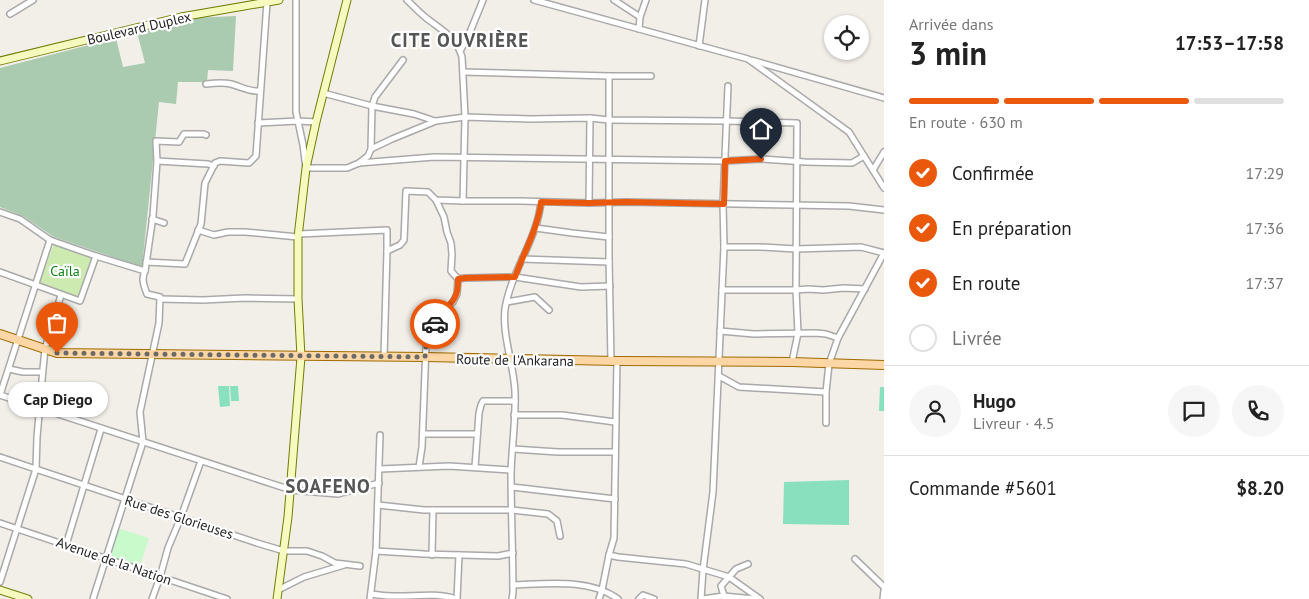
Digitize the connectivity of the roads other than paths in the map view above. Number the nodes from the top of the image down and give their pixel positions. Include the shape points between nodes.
1 (33, 0) edge
2 (279, 0) edge
3 (296, 0) edge
4 (347, 0) edge
5 (407, 0) edge
6 (482, 0) edge
7 (534, 0) edge
8 (614, 0) edge
9 (646, 0) edge
10 (705, 0) edge
11 (267, 2) junction
12 (10, 14) dead end
13 (640, 17) junction
14 (639, 29) junction
15 (698, 46) junction
16 (460, 50) junction
17 (748, 59) junction
18 (403, 60) dead end
19 (0, 61) edge
20 (463, 72) junction
21 (610, 76) junction
22 (651, 76) dead end
23 (206, 84) dead end
24 (728, 86) dead end
25 (260, 90) junction
26 (323, 93) junction
27 (884, 98) edge
28 (372, 106) junction
29 (465, 117) junction
30 (590, 118) junction
31 (609, 120) junction
32 (298, 121) junction
33 (436, 121) junction
34 (726, 121) junction
35 (316, 122) junction
36 (258, 123) junction
37 (206, 135) dead end
38 (371, 149) junction
39 (884, 152) edge
40 (864, 156) junction
41 (464, 157) junction
42 (589, 159) junction
43 (610, 159) junction
44 (157, 160) junction
45 (725, 161) junction
46 (798, 162) junction
47 (359, 163) junction
48 (214, 166) junction
49 (306, 168) junction
50 (873, 170) junction
51 (884, 188) edge
52 (436, 200) junction
53 (463, 201) junction
54 (541, 202) junction
55 (609, 202) junction
56 (589, 203) junction
57 (724, 204) junction
58 (797, 206) junction
59 (884, 210) edge
60 (0, 212) edge
61 (152, 219) junction
62 (164, 223) dead end
63 (536, 228) junction
64 (198, 230) junction
65 (299, 236) junction
66 (609, 237) junction
67 (50, 240) junction
68 (724, 247) junction
69 (796, 249) junction
70 (387, 251) junction
71 (884, 253) edge
72 (96, 256) junction
73 (522, 259) junction
74 (146, 262) junction
75 (609, 262) junction
76 (145, 271) junction
77 (0, 272) edge
78 (515, 277) junction
79 (458, 279) junction
80 (35, 286) junction
81 (610, 286) junction
82 (865, 289) junction
83 (722, 290) junction
84 (796, 290) junction
85 (61, 294) junction
86 (160, 299) junction
87 (298, 299) junction
88 (507, 302) junction
89 (549, 310) dead end
90 (720, 331) junction
91 (798, 333) junction
92 (0, 334) edge
93 (838, 338) junction
94 (18, 340) junction
95 (46, 349) junction
96 (153, 354) junction
97 (301, 357) junction
98 (384, 357) junction
99 (425, 357) junction
100 (511, 360) junction
101 (614, 361) junction
102 (719, 362) junction
103 (792, 362) junction
104 (829, 364) junction
105 (884, 365) edge
106 (9, 369) junction
107 (42, 372) junction
108 (719, 376) junction
109 (826, 392) junction
110 (0, 395) edge
111 (515, 401) junction
112 (39, 409) junction
113 (514, 415) junction
114 (615, 422) junction
115 (826, 423) dead end
116 (101, 429) junction
117 (423, 434) junction
118 (477, 434) junction
119 (380, 435) dead end
120 (143, 442) junction
121 (513, 449) junction
122 (615, 452) junction
123 (0, 457) edge
124 (201, 461) junction
125 (419, 467) junction
126 (475, 467) junction
127 (36, 469) junction
128 (380, 469) junction
129 (511, 470) junction
130 (379, 483) junction
131 (83, 485) junction
132 (512, 487) junction
133 (290, 490) junction
134 (124, 498) junction
135 (615, 499) junction
136 (378, 505) junction
137 (433, 510) junction
138 (512, 510) junction
139 (181, 517) junction
140 (0, 523) edge
141 (17, 529) junction
142 (560, 536) dead end
143 (66, 545) junction
144 (284, 551) junction
145 (376, 551) junction
146 (513, 553) junction
147 (432, 555) junction
148 (459, 555) junction
149 (609, 555) junction
150 (106, 559) junction
151 (855, 559) dead end
152 (748, 564) dead end
153 (345, 565) junction
154 (360, 566) dead end
155 (703, 570) junction
156 (160, 577) junction
157 (729, 577) junction
158 (0, 582) edge
159 (513, 585) junction
160 (884, 589) edge
161 (277, 590) junction
162 (602, 590) junction
163 (4, 594) edge
164 (370, 596) edge
165 (725, 598) edge
166 (28, 599) edge
167 (93, 599) edge
168 (152, 599) edge
169 (227, 599) edge
170 (277, 599) edge
171 (457, 599) edge
172 (512, 599) edge
173 (599, 599) edge
174 (618, 599) edge
175 (639, 599) edge
176 (654, 599) edge
177 (702, 599) edge
178 (755, 599) edge
179 (760, 599) edge
180 (883, 599) edge

1 - 12 street
2 - 11 main road, Boulevard Duplex
3 - 32 street
4 - 26 main road
5 - 16 street via 451,36
6 - 16 street
7 - 14 street
8 - 13 street
9 - 13 street
10 - 15 street
11 - 19 main road, Boulevard Duplex via 180,18
11 - 25 street
13 - 14 street
14 - 15 street
15 - 17 street
16 - 20 street
17 - 27 street
17 - 40 street via 849,132
18 - 28 street via 379,91
20 - 21 street
20 - 29 street
21 - 22 street
21 - 31 street
23 - 25 street via 232,84 253,92
24 - 34 street
25 - 36 street
26 - 28 street
26 - 35 main road
28 - 33 street
28 - 38 street
29 - 30 street
29 - 33 street
29 - 41 street
30 - 31 street
30 - 42 street
31 - 34 street
31 - 43 street
32 - 35 street
32 - 36 street
32 - 49 street
33 - 38 street
34 - 45 street
34 - 46 street via 797,123
35 - 49 main road
36 - 48 street via 256,156 249,163 220,161
37 - 44 street via 184,134 180,142 156,141
38 - 47 street
39 - 50 street
40 - 46 street via 852,163
40 - 50 street
41 - 42 street
41 - 47 street
41 - 53 street
42 - 43 street
42 - 56 street
43 - 45 street
43 - 55 street
44 - 48 street
44 - 61 street
45 - 46 street
45 - 57 street
46 - 58 street
47 - 49 street via 347,168
48 - 64 street via 205,183 202,222
49 - 65 main road
50 - 51 street
52 - 53 street
52 - 70 street via 428,192 406,191 404,240
52 - 79 street via 451,243 451,271
53 - 54 street
54 - 56 street
54 - 63 street
55 - 56 street
55 - 57 street
55 - 66 street
57 - 58 street
57 - 68 street
58 - 59 street
58 - 69 street
60 - 67 street via 20,219
61 - 62 street
61 - 74 street
63 - 66 street
63 - 73 street
64 - 65 street via 214,234 245,232
64 - 74 street via 185,264
65 - 70 street via 387,230
65 - 87 main road
66 - 75 street
67 - 72 street
67 - 80 street
68 - 69 street
68 - 83 street
69 - 71 street via 861,247
69 - 84 street
70 - 98 street
71 - 82 street
72 - 76 street
72 - 85 street via 80,301
73 - 75 street
73 - 78 street
74 - 76 street
75 - 81 street
76 - 86 street via 143,282 147,294
77 - 80 street
78 - 79 street
78 - 81 street via 581,287
78 - 88 street
79 - 99 street via 457,294 436,320
80 - 85 street
80 - 94 street
81 - 101 street
82 - 84 street
82 - 93 street
83 - 84 street
83 - 90 street
84 - 91 street
85 - 95 street
86 - 87 street
86 - 96 street
87 - 97 main road
88 - 89 street via 535,297
88 - 100 street via 506,342
90 - 91 street
90 - 102 street
91 - 93 street
91 - 103 street
92 - 94 main road, Route de l'Ankarana
93 - 104 street
94 - 95 main road, Route de l'Ankarana
94 - 106 street
95 - 96 main road, Route de l'Ankarana via 57,353
95 - 107 street
96 - 97 main road, Route de l'Ankarana
96 - 120 street via 140,412
97 - 98 main road, Route de l'Ankarana
97 - 133 main road
98 - 99 main road, Route de l'Ankarana
99 - 100 main road, Route de l'Ankarana
99 - 117 street
100 - 101 main road, Route de l'Ankarana
100 - 111 street
101 - 102 main road, Route de l'Ankarana
101 - 114 street
102 - 103 main road, Route de l'Ankarana
102 - 108 street
103 - 104 main road, Route de l'Ankarana
104 - 105 main road, Route de l'Ankarana
104 - 109 street
106 - 107 street
106 - 110 street
107 - 112 street
108 - 109 street via 740,387
108 - 155 street via 713,492
109 - 115 street
110 - 112 street
111 - 113 street
111 - 118 street via 484,401 480,405
112 - 116 street
112 - 127 street
113 - 114 street via 562,415
113 - 121 street
114 - 122 street
116 - 120 street
116 - 131 street
117 - 118 street
117 - 125 street
118 - 126 street
119 - 128 street
120 - 124 street
120 - 134 street
121 - 122 street
121 - 129 street
122 - 135 street
123 - 127 street, Rue des Glorieuses
124 - 133 street
124 - 139 street
125 - 126 street
125 - 128 street
126 - 129 street
127 - 131 street, Rue des Glorieuses
127 - 141 street
128 - 130 street
129 - 132 street
130 - 133 street via 338,494
130 - 136 street
131 - 134 street, Rue des Glorieuses
131 - 143 street
132 - 135 street
132 - 138 street
133 - 144 main road
134 - 139 street, Rue des Glorieuses
134 - 150 street
135 - 149 street via 614,538
136 - 137 street
136 - 145 street
137 - 138 street
137 - 147 street
138 - 142 street via 548,514 557,521
138 - 146 street
139 - 144 street, Rue des Glorieuses
139 - 156 street
140 - 141 street, Avenue de la Nation
141 - 143 street, Avenue de la Nation
141 - 158 street
143 - 150 street, Avenue de la Nation
144 - 153 street, Rue des Glorieuses via 307,551
144 - 161 main road
145 - 147 street
145 - 164 street
146 - 148 street
146 - 159 street
147 - 148 street
148 - 171 street
149 - 155 street via 686,564
149 - 162 street
150 - 156 street, Avenue de la Nation
150 - 167 street
151 - 160 street
152 - 157 street via 736,569
153 - 154 street, Rue des Glorieuses
153 - 161 street via 304,577
155 - 157 street
155 - 177 street
156 - 168 street
156 - 169 street, Avenue de la Nation
157 - 165 street via 721,586
157 - 179 street
159 - 162 street via 564,583
159 - 172 street
160 - 180 street
161 - 170 main road
162 - 173 street
162 - 174 street
163 - 166 main road
164 - 171 street via 449,596
165 - 177 street
165 - 178 street
175 - 176 street via 643,595

